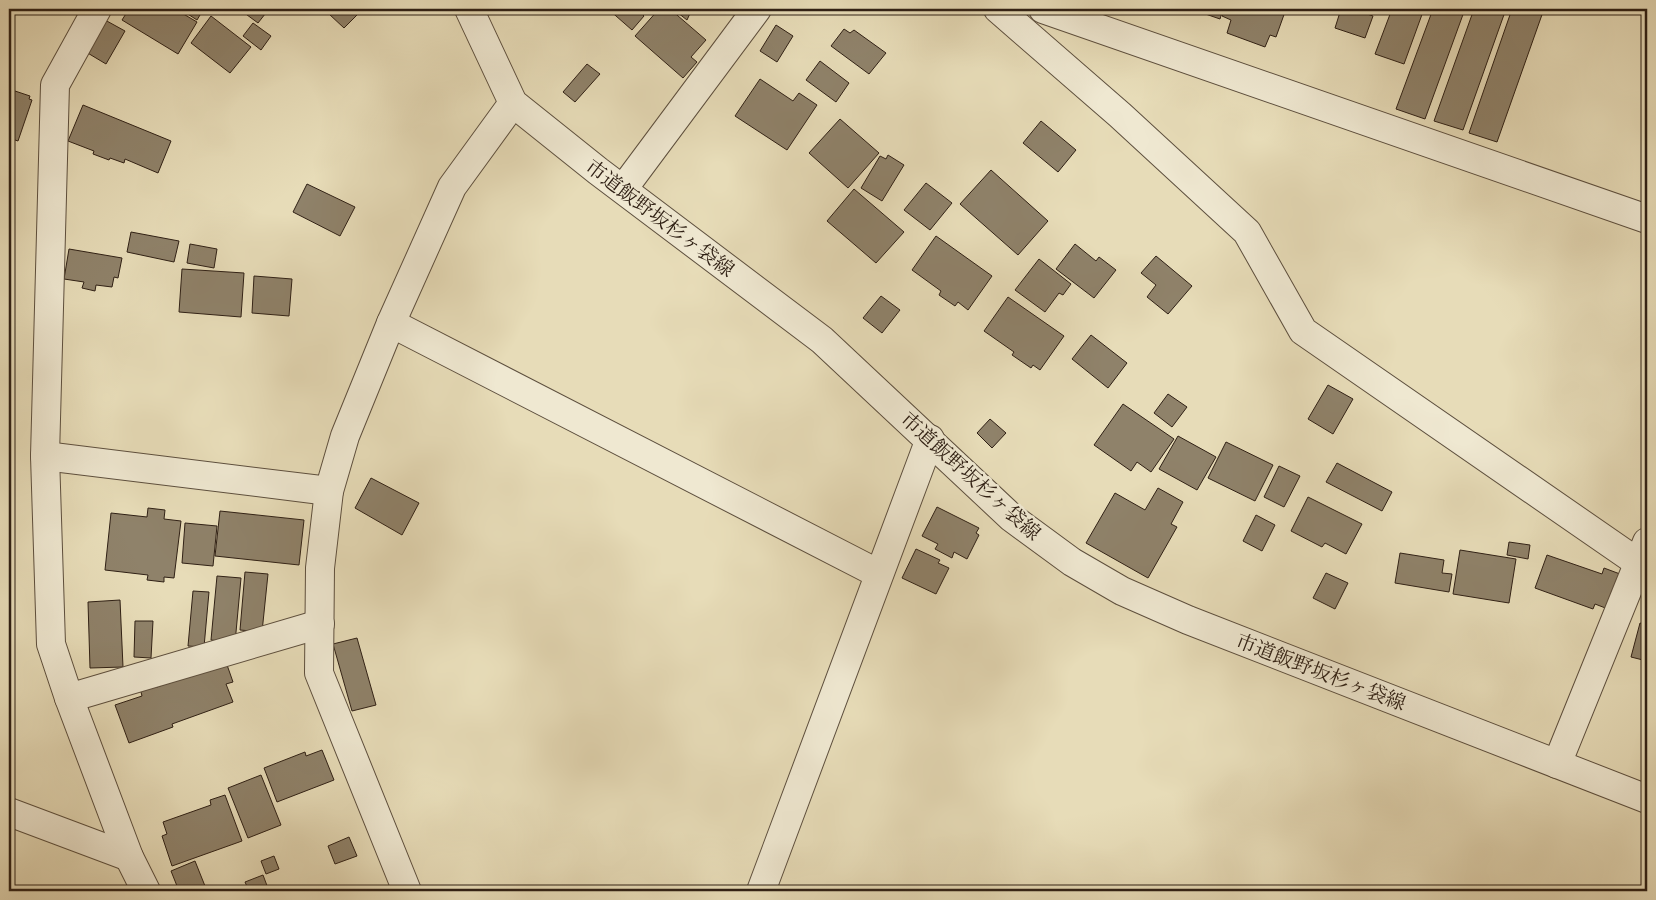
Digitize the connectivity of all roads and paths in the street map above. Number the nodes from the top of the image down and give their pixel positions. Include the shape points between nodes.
1 (97, 9) edge
2 (469, 9) edge
3 (757, 9) edge
4 (998, 9) edge
5 (1043, 9) edge
6 (513, 103) junction
7 (622, 189) junction
8 (1647, 219) edge
9 (391, 323) junction
10 (930, 440) junction
11 (45, 456) junction
12 (329, 491) junction
13 (1643, 553) edge
14 (880, 574) junction
15 (320, 624) junction
16 (69, 698) junction
17 (1557, 764) junction
18 (1647, 799) edge
19 (9, 812) edge
20 (129, 857) junction
21 (146, 891) edge
22 (407, 891) edge
23 (761, 891) edge

1 - 11 street via 56,85
2 - 6 street, 市道飯野坂杉ヶ袋線
3 - 7 street
4 - 13 street via 1247,232 1303,331
5 - 8 street
6 - 7 street, 市道飯野坂杉ヶ袋線
6 - 9 street via 452,187
7 - 10 street, 市道飯野坂杉ヶ袋線 via 822,340
9 - 12 street via 345,436
9 - 14 street
10 - 14 street
10 - 17 street, 市道飯野坂杉ヶ袋線 via 1012,518 1072,562 1122,591 1188,620
11 - 12 street
11 - 16 street via 51,644
12 - 15 street via 320,568
13 - 17 street
14 - 23 street
15 - 16 street
15 - 22 street via 319,674
16 - 20 street
17 - 18 street, 市道飯野坂杉ヶ袋線
19 - 20 street
20 - 21 street

